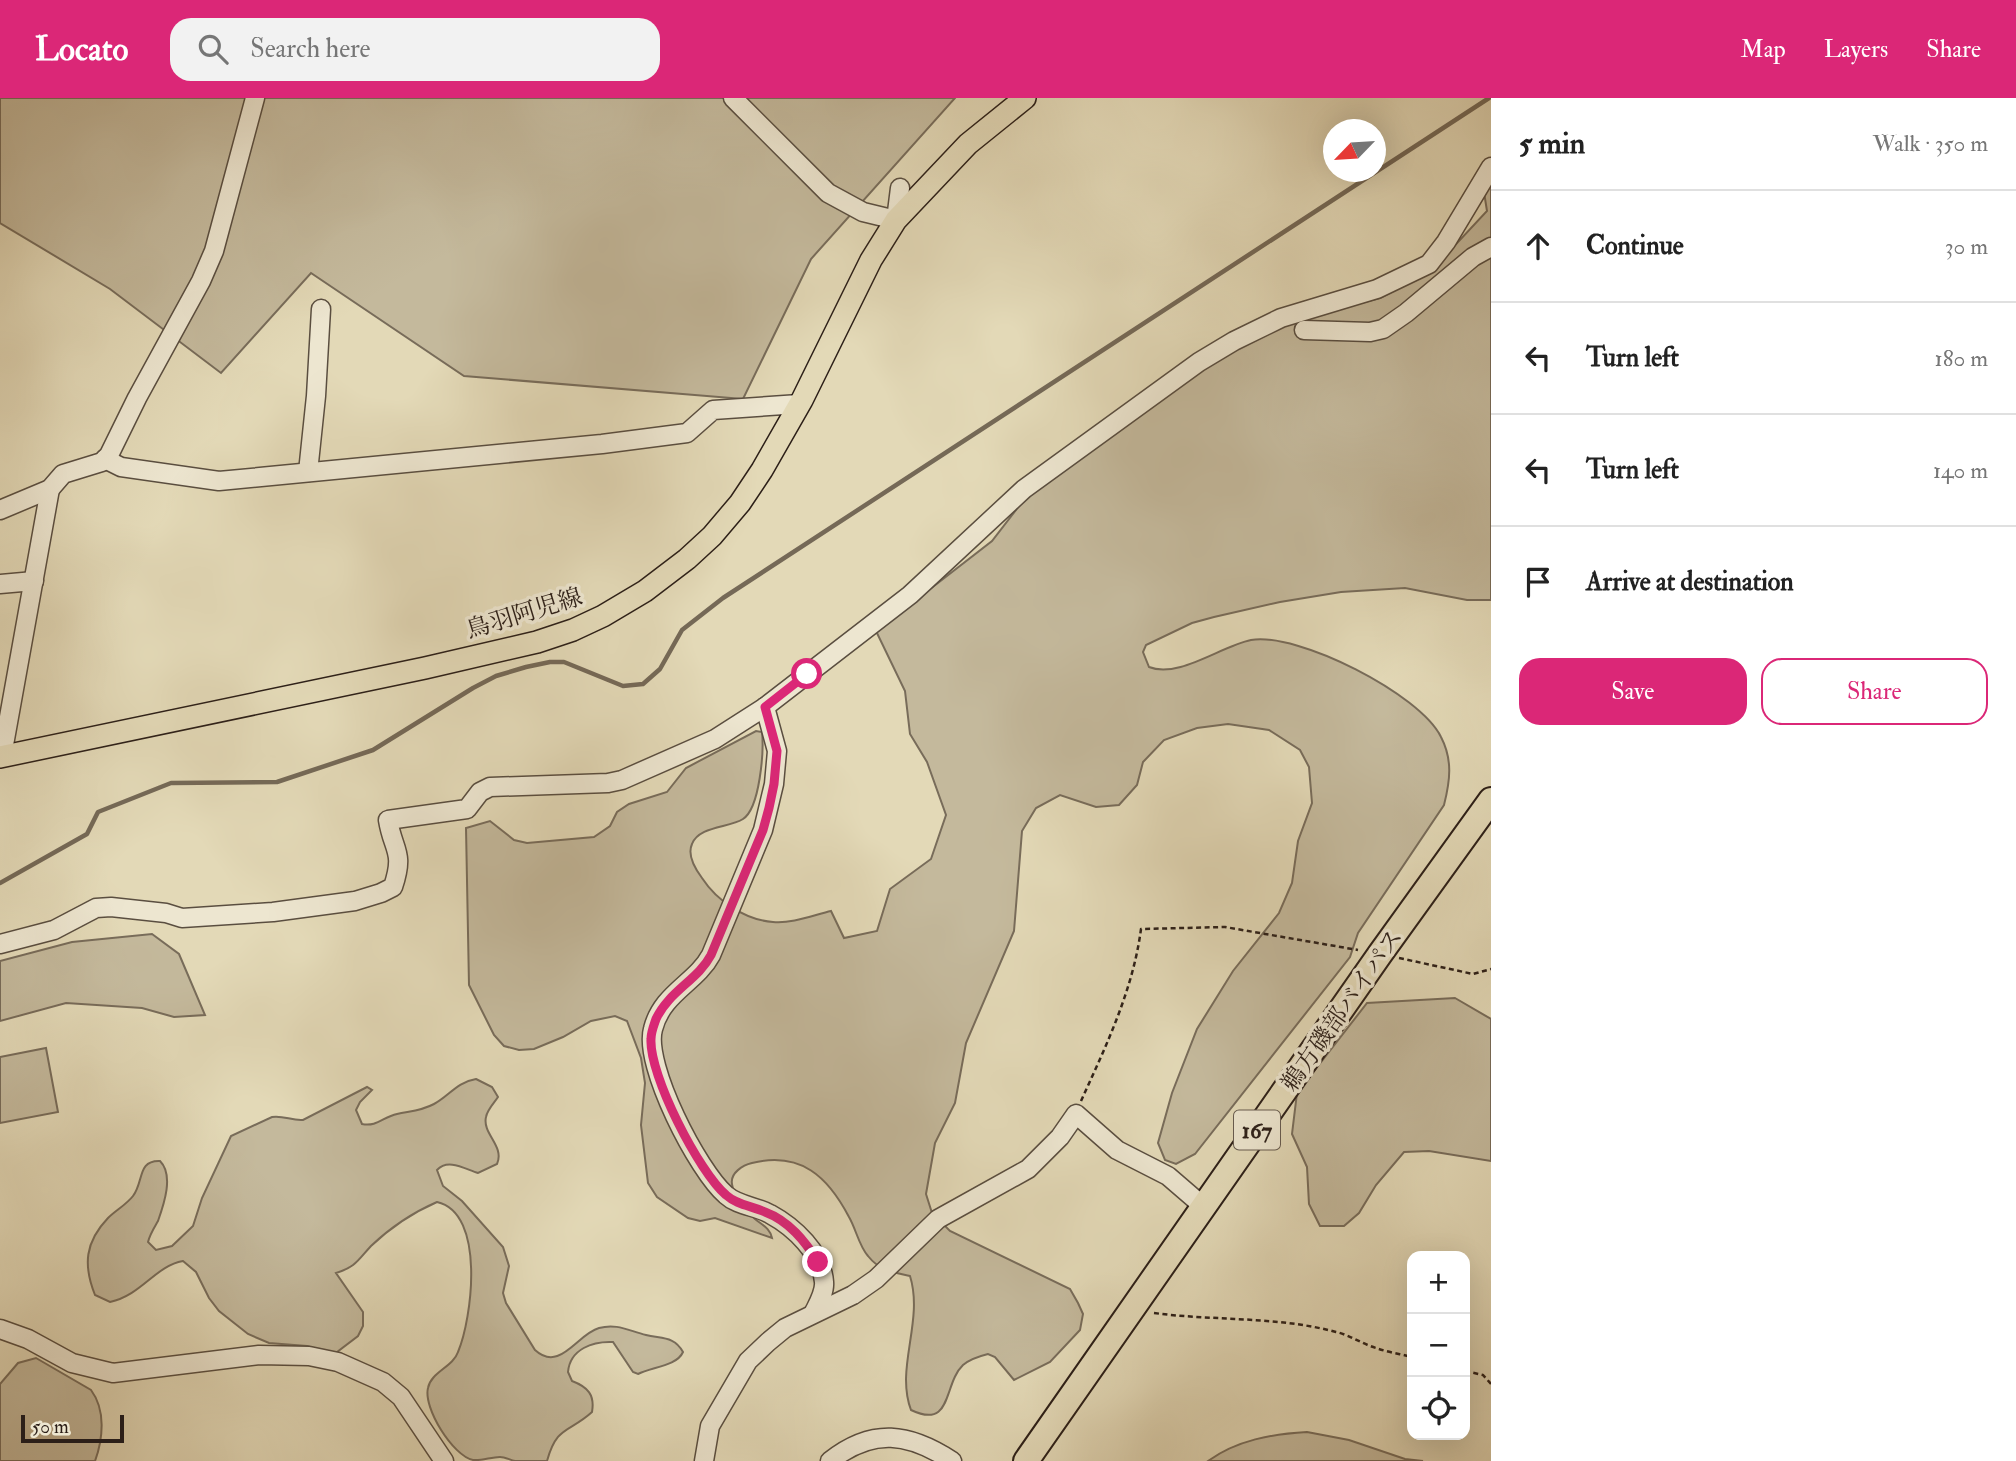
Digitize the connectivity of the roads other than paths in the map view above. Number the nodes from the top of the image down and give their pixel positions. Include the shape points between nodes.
1 (254, 98) edge
2 (733, 98) edge
3 (1025, 98) edge
4 (1491, 167) edge
5 (900, 188) dead end
6 (896, 220) junction
7 (1491, 247) edge
8 (321, 309) dead end
9 (1304, 330) dead end
10 (799, 404) junction
11 (105, 458) junction
12 (308, 472) junction
13 (50, 489) junction
14 (0, 510) edge
15 (34, 581) junction
16 (0, 584) edge
17 (765, 707) junction
18 (1, 756) edge
19 (1491, 800) edge
20 (0, 944) edge
21 (1204, 1207) junction
22 (814, 1312) junction
23 (0, 1329) edge
24 (444, 1461) edge
25 (704, 1461) edge
26 (830, 1461) edge
27 (952, 1461) edge
28 (1026, 1461) edge

1 - 11 street via 215,251
2 - 6 street via 828,193 863,212
3 - 6 main road, 鳥羽阿児線 via 968,144
4 - 17 street via 1429,264 1377,289 1281,318 1199,362 1024,489 910,595
5 - 6 street
6 - 10 main road, 鳥羽阿児線 via 847,305
7 - 9 street via 1383,330
8 - 12 street
10 - 12 street via 713,410 687,433
10 - 18 main road, 鳥羽阿児線 via 762,470 712,536 645,591 603,617 537,642 425,668
11 - 12 street via 121,467 208,481
11 - 13 street via 63,474
13 - 14 street
13 - 15 street
15 - 16 street
15 - 18 street
17 - 20 street via 715,739 622,780 490,787 467,809 388,820 399,868 393,887 381,894 273,912 182,918 96,908 54,930
17 - 22 street via 777,751 763,830 711,955 701,971 663,1007 651,1040 660,1079 691,1148 712,1180 732,1200 783,1222 818,1262 824,1283
19 - 21 highway, 鵜方磯部バイパス / 167
21 - 22 street via 1168,1176 1117,1150 1076,1114 1028,1170 938,1219 876,1279
21 - 28 highway, 鵜方磯部バイパス / 167
22 - 25 street via 785,1328 748,1360 710,1426
23 - 24 street via 72,1363 113,1373 259,1355 338,1362 383,1382 401,1397
26 - 27 street via 856,1443 878,1437 923,1443

